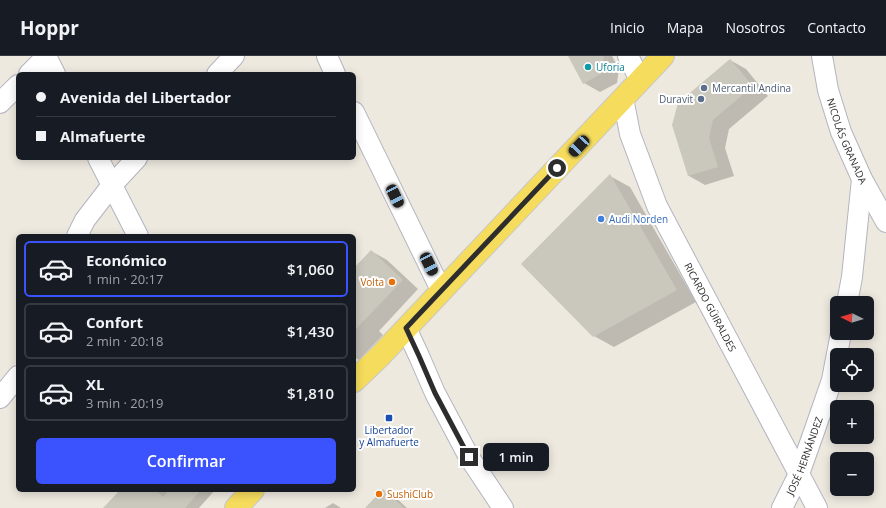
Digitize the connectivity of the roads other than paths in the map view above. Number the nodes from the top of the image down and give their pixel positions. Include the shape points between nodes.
1 (234, 56) edge
2 (326, 56) edge
3 (628, 56) edge
4 (663, 56) edge
5 (822, 56) edge
6 (49, 62) edge
7 (32, 72) edge
8 (219, 72) edge
9 (334, 72) edge
10 (640, 80) junction
11 (16, 87) edge
12 (623, 98) junction
13 (0, 103) edge
14 (356, 116) edge
15 (99, 160) edge
16 (135, 160) edge
17 (862, 179) junction
18 (112, 185) junction
19 (886, 222) edge
20 (78, 234) edge
21 (137, 234) edge
22 (442, 290) junction
23 (848, 296) edge
24 (406, 328) junction
25 (840, 340) edge
26 (16, 378) edge
27 (356, 379) edge
28 (0, 398) edge
29 (799, 474) junction
30 (251, 492) edge
31 (236, 508) edge
32 (502, 508) edge
33 (782, 508) edge
34 (817, 508) edge

1 - 8 street
2 - 9 street
3 - 10 street
4 - 10 main road
5 - 17 street, NICOLÁS GRANADA via 828,90 841,132
6 - 7 street
10 - 12 main road
11 - 13 street
12 - 22 main road
12 - 29 street, RICARDO GÜIRALDES via 630,134 657,206
14 - 22 street
15 - 18 street
16 - 18 street
17 - 19 street, NICOLÁS GRANADA
17 - 23 street
18 - 20 street via 85,220
18 - 21 street
22 - 24 main road
24 - 27 main road
24 - 32 street via 438,400 469,457
25 - 29 street, JOSÉ HERNÁNDEZ via 832,380
26 - 28 street
29 - 33 street, JOSÉ HERNÁNDEZ
29 - 34 street, RICARDO GÜIRALDES
30 - 31 main road

